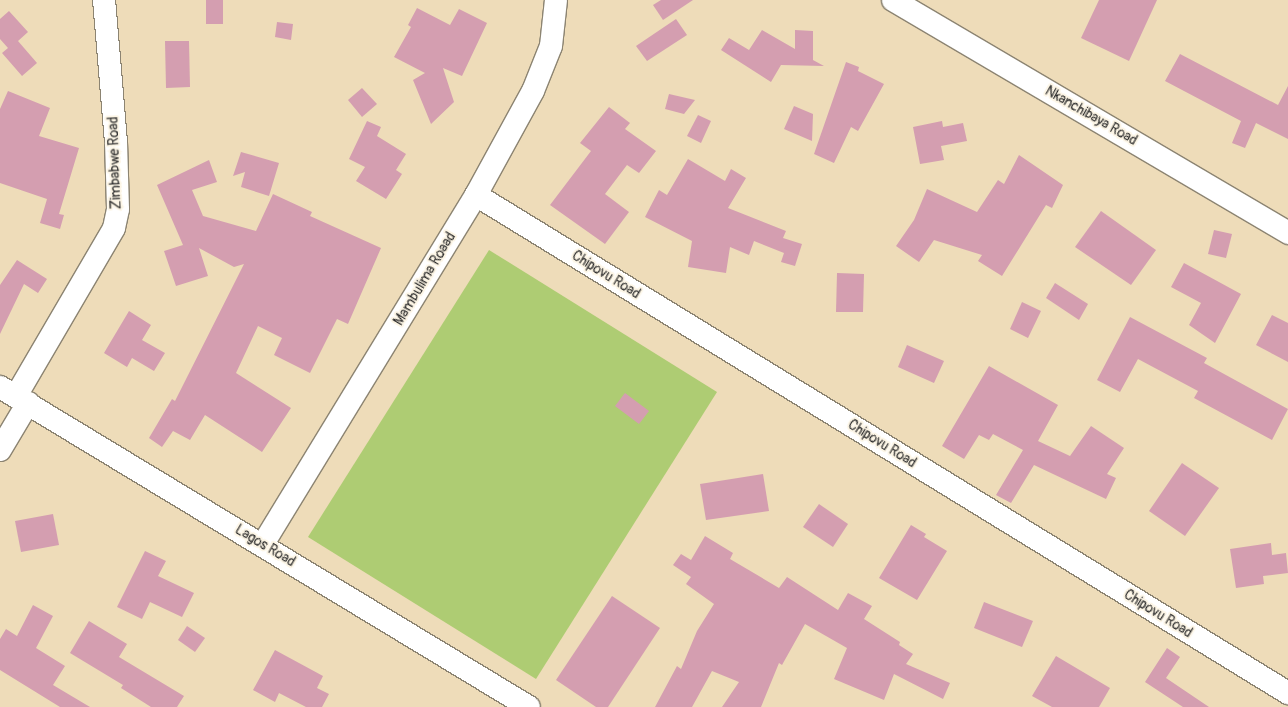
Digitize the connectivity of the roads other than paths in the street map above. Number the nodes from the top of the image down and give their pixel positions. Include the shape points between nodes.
1 (104, 0) edge
2 (556, 0) edge
3 (893, 0) edge
4 (476, 195) junction
5 (1288, 232) edge
6 (14, 395) edge
7 (0, 450) edge
8 (263, 544) junction
9 (1288, 693) edge
10 (529, 707) edge

1 - 6 street, Zimbabwe Road via 116,142 118,209 114,228
2 - 4 street, Mambulima Roaad via 551,46 545,66
3 - 5 street, Nkanchibaya Road
4 - 8 street, Mambulima Roaad
4 - 9 street, Chipovu Road
6 - 7 street, Zimbabwe Road
6 - 8 street, Lagos Road
8 - 10 street, Lagos Road

